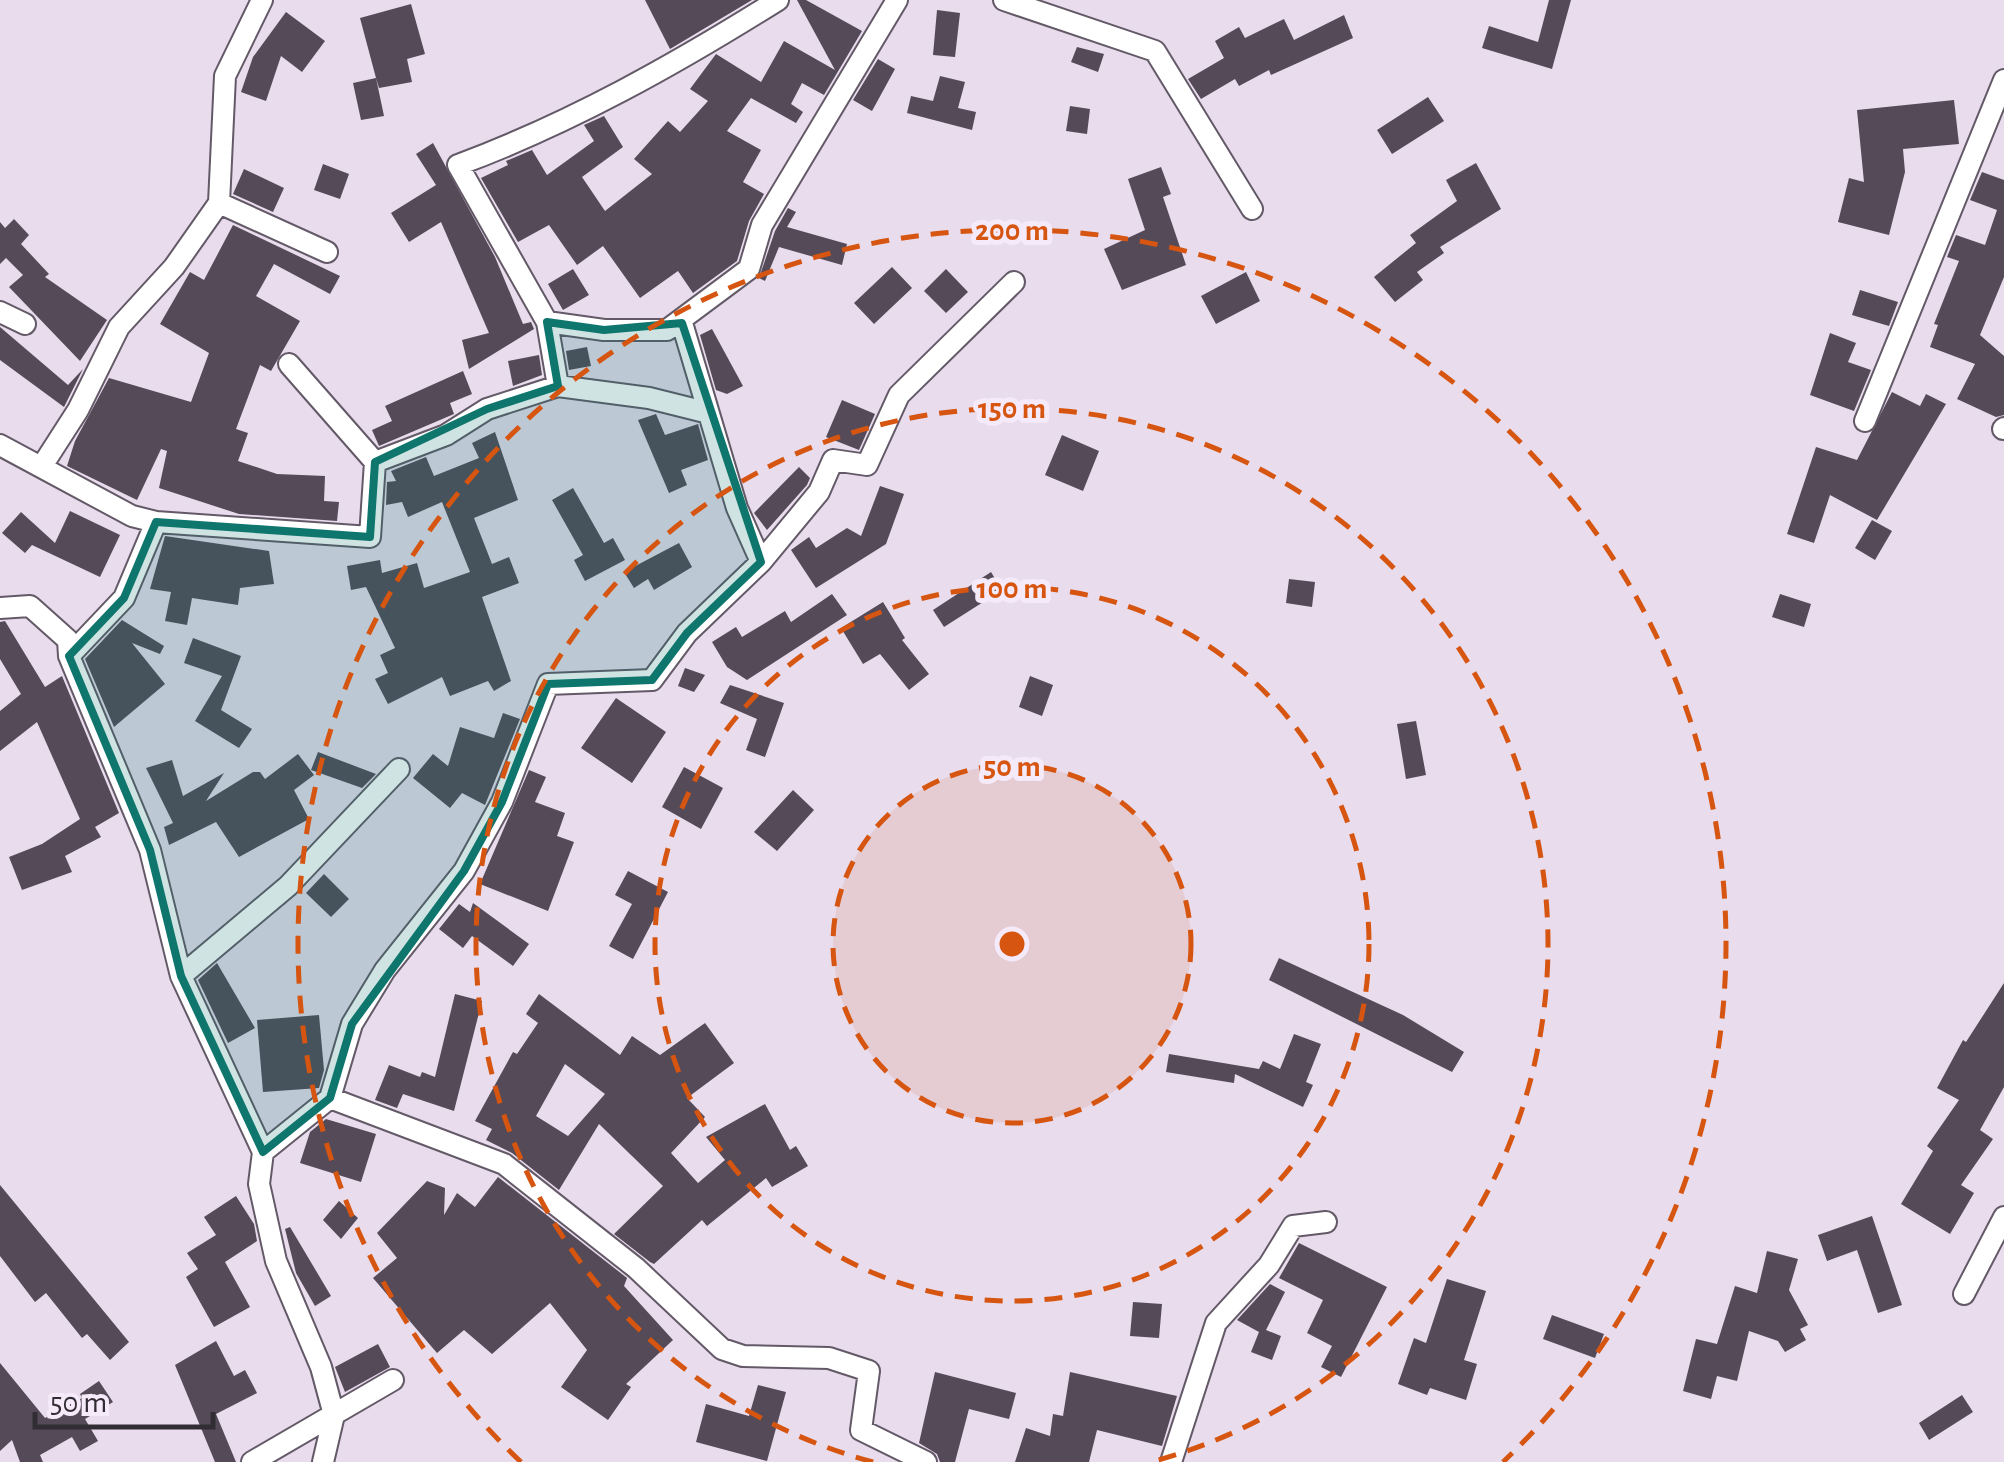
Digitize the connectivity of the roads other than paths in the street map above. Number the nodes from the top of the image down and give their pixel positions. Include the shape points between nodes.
1 (262, 0) edge
2 (778, 0) edge
3 (897, 0) edge
4 (1004, 0) edge
5 (2004, 80) edge
6 (219, 203) junction
7 (1252, 209) dead end
8 (326, 252) dead end
9 (1014, 282) dead end
10 (0, 312) edge
11 (547, 322) junction
12 (682, 323) junction
13 (25, 324) dead end
14 (289, 364) dead end
15 (558, 386) junction
16 (705, 412) junction
17 (1864, 422) dead end
18 (0, 445) edge
19 (375, 462) junction
20 (42, 466) junction
21 (156, 522) junction
22 (761, 562) junction
23 (0, 608) edge
24 (69, 656) junction
25 (400, 769) dead end
26 (181, 976) junction
27 (330, 1098) junction
28 (262, 1152) junction
29 (2004, 1217) edge
30 (1326, 1222) dead end
31 (1964, 1294) dead end
32 (393, 1380) dead end
33 (334, 1415) junction
34 (252, 1462) edge
35 (323, 1462) edge
36 (926, 1462) edge
37 (1171, 1462) edge

1 - 6 street via 225,76
2 - 11 street via 678,62 526,140 458,165
3 - 12 street via 762,225 749,269
4 - 7 street via 1155,51
5 - 17 street
6 - 8 street
6 - 20 street via 174,267 119,327
9 - 22 street via 899,395 867,465 833,460 819,492
10 - 13 street
11 - 12 street via 604,330 667,330
11 - 15 street
12 - 16 street
14 - 19 street
15 - 16 street
15 - 19 street via 487,408 446,435
16 - 22 street
18 - 20 street
19 - 21 street via 370,538
20 - 21 street via 132,516
21 - 24 street via 124,598
22 - 27 street via 687,633 652,680 548,684 502,802 464,872 385,970 352,1024
23 - 24 street via 30,606 68,640
24 - 26 street via 150,850
25 - 26 street via 288,886
26 - 28 street
27 - 28 street
27 - 36 street via 504,1164 636,1268 722,1350 829,1358 870,1371 861,1430
28 - 33 street via 259,1184 276,1261
29 - 31 street
30 - 37 street via 1293,1226 1270,1265 1216,1322
32 - 33 street
33 - 34 street
33 - 35 street

